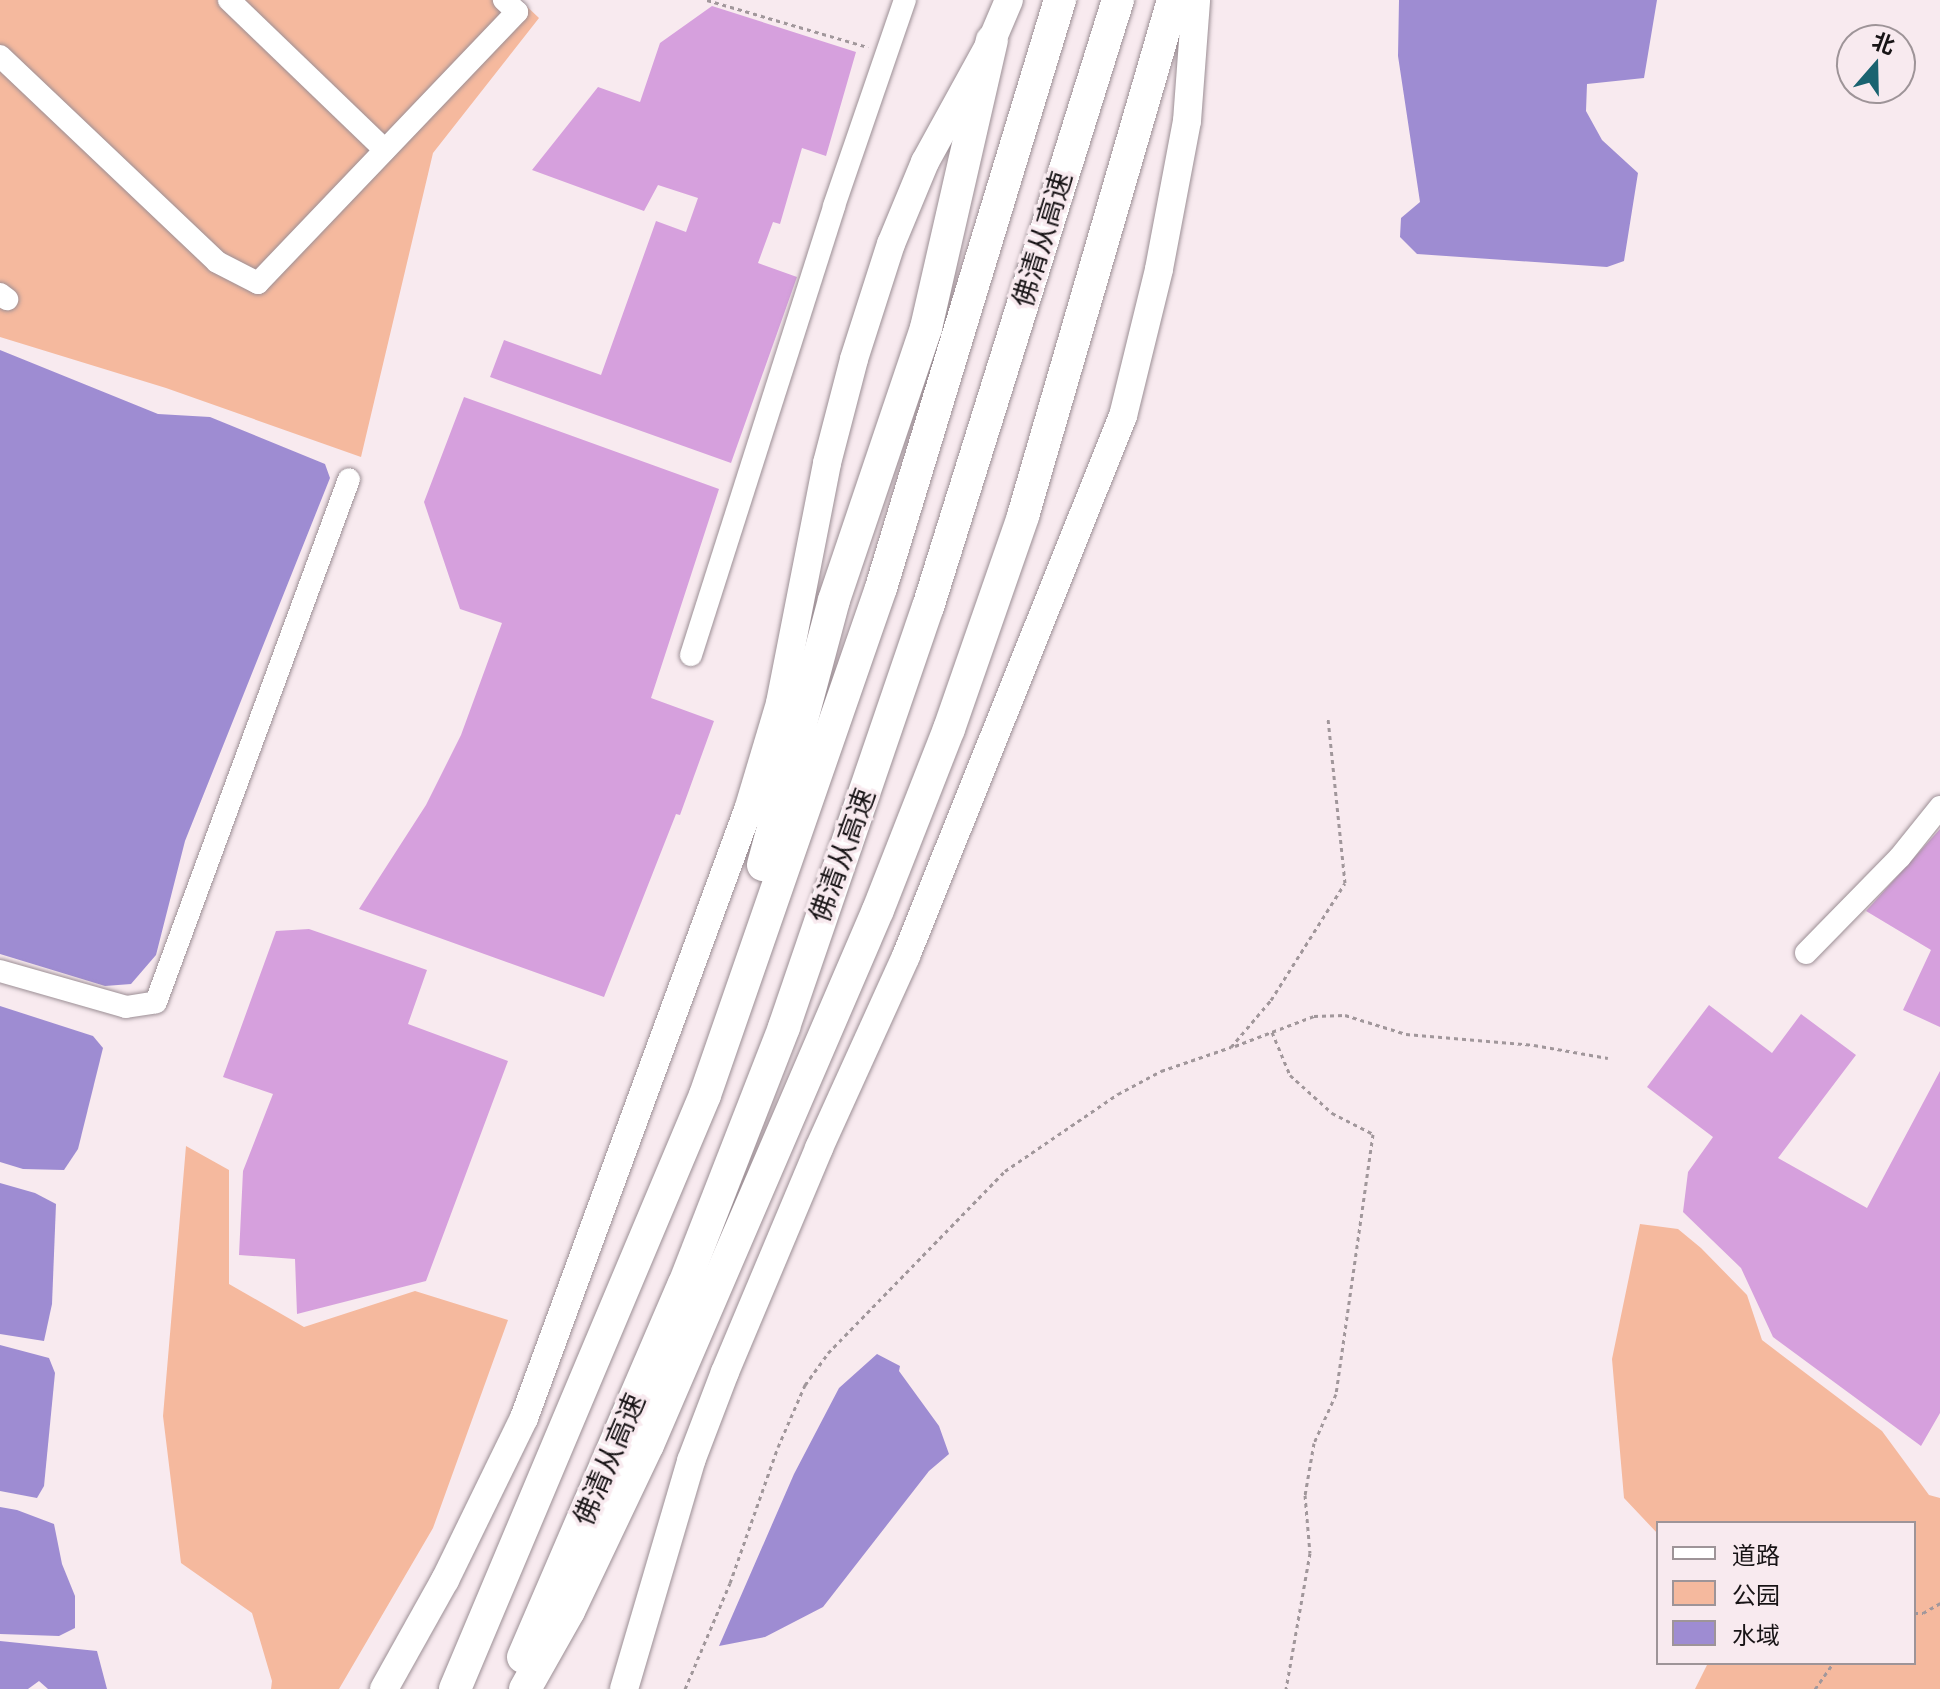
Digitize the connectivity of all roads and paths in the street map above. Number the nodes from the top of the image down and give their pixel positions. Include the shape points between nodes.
1 (229, 0) edge
2 (504, 0) edge
3 (707, 0) edge
4 (905, 0) edge
5 (1009, 0) edge
6 (1060, 0) edge
7 (1118, 0) edge
8 (1173, 0) edge
9 (1196, 0) edge
10 (992, 40) junction
11 (887, 52) junction
12 (0, 56) edge
13 (385, 150) junction
14 (349, 479) dead end
15 (691, 655) dead end
16 (1328, 719) dead end
17 (1940, 807) edge
18 (1806, 953) dead end
19 (0, 971) edge
20 (1272, 1032) junction
21 (1231, 1047) junction
22 (1608, 1058) dead end
23 (699, 1110) junction
24 (1940, 1603) edge
25 (1916, 1613) edge
26 (1832, 1665) edge
27 (384, 1689) edge
28 (455, 1689) edge
29 (509, 1689) edge
30 (525, 1689) edge
31 (624, 1689) edge
32 (685, 1689) edge
33 (1286, 1689) edge
34 (1815, 1689) edge

1 - 13 street
2 - 13 street via 517,12
3 - 11 path
4 - 11 street
5 - 10 main road
6 - 23 highway, 佛清从高速 via 873,612
7 - 29 highway, 佛清从高速 via 928,607 784,1027 690,1271
8 - 30 highway via 1023,516 949,729 878,910 648,1445 569,1611
9 - 31 main road via 1187,121 1159,269 1123,416 906,956 725,1372 691,1461
10 - 23 highway via 926,328 834,600 715,1026
10 - 27 main road via 925,162 891,244 827,463 780,703 748,810 524,1418 445,1580
11 - 15 street
12 - 13 street via 217,262 258,283
14 - 19 street via 156,1002 126,1007
16 - 21 path via 1345,883 1271,1000
17 - 18 street via 1900,857
20 - 21 path
20 - 22 path via 1314,1016 1345,1015 1406,1034 1534,1045
20 - 33 path via 1290,1075 1332,1113 1373,1134 1336,1394 1314,1443 1307,1482 1310,1553
21 - 32 path via 1161,1071 1118,1094 1005,1171 828,1353 805,1385 778,1447
23 - 28 highway, 佛清从高速
24 - 25 path
26 - 34 path

